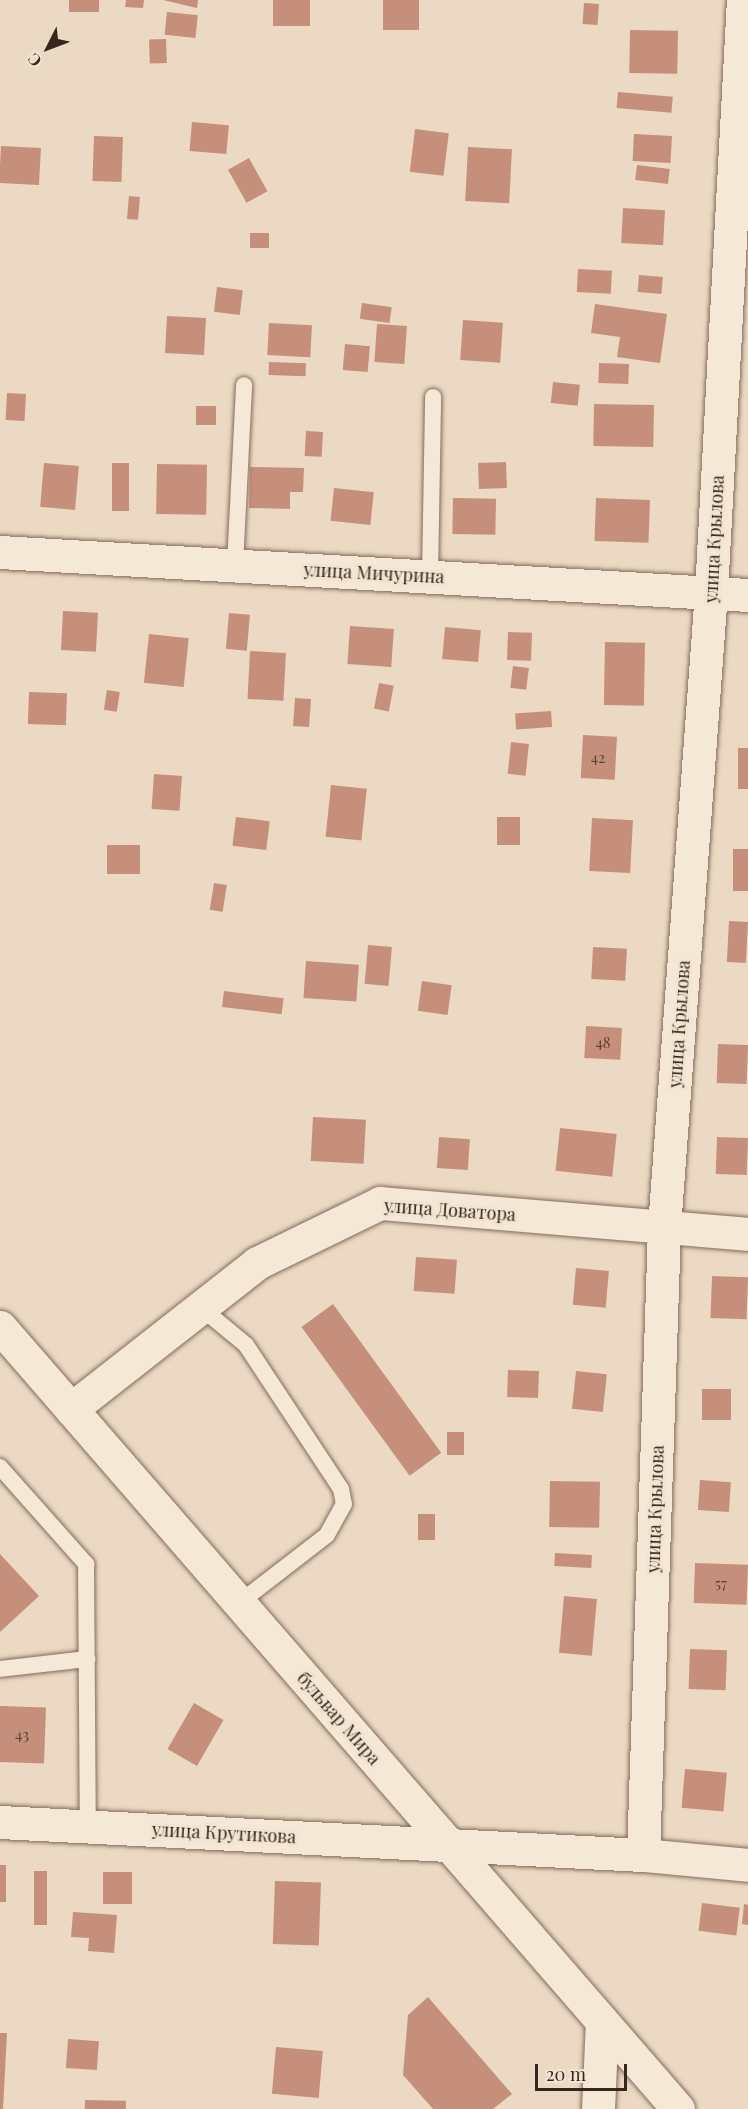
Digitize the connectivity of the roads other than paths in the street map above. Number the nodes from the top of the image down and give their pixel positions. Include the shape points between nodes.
1 (743, 0) edge
2 (244, 385) dead end
3 (433, 397) dead end
4 (0, 552) edge
5 (235, 566) junction
6 (430, 576) junction
7 (711, 592) junction
8 (748, 595) edge
9 (664, 1227) junction
10 (748, 1234) edge
11 (194, 1312) junction
12 (0, 1327) edge
13 (71, 1409) junction
14 (0, 1467) edge
15 (239, 1603) junction
16 (87, 1659) junction
17 (0, 1670) edge
18 (0, 1822) edge
19 (88, 1826) junction
20 (449, 1844) junction
21 (643, 1855) junction
22 (748, 1865) edge
23 (602, 2022) junction
24 (598, 2109) edge
25 (678, 2109) edge

1 - 7 street, улица Крылова
2 - 5 lane
3 - 6 lane
4 - 5 street, улица Мичурина
5 - 6 street, улица Мичурина
6 - 7 street, улица Мичурина
7 - 8 street, улица Мичурина
7 - 9 street, улица Крылова
9 - 10 street, улица Доватора
9 - 11 street, улица Доватора via 380,1203 257,1263
9 - 21 street, улица Крылова
11 - 13 street, улица Доватора
11 - 15 lane via 212,1316 246,1346 341,1489 344,1504 327,1535
12 - 13 street, бульвар Мира
13 - 15 street, бульвар Мира
14 - 16 lane via 86,1564
15 - 20 street, бульвар Мира
16 - 17 lane
16 - 19 lane
18 - 19 street, улица Крутикова
19 - 20 street, улица Крутикова
20 - 21 street
20 - 23 street, бульвар Мира
21 - 22 street
23 - 24 street
23 - 25 street, бульвар Мира

